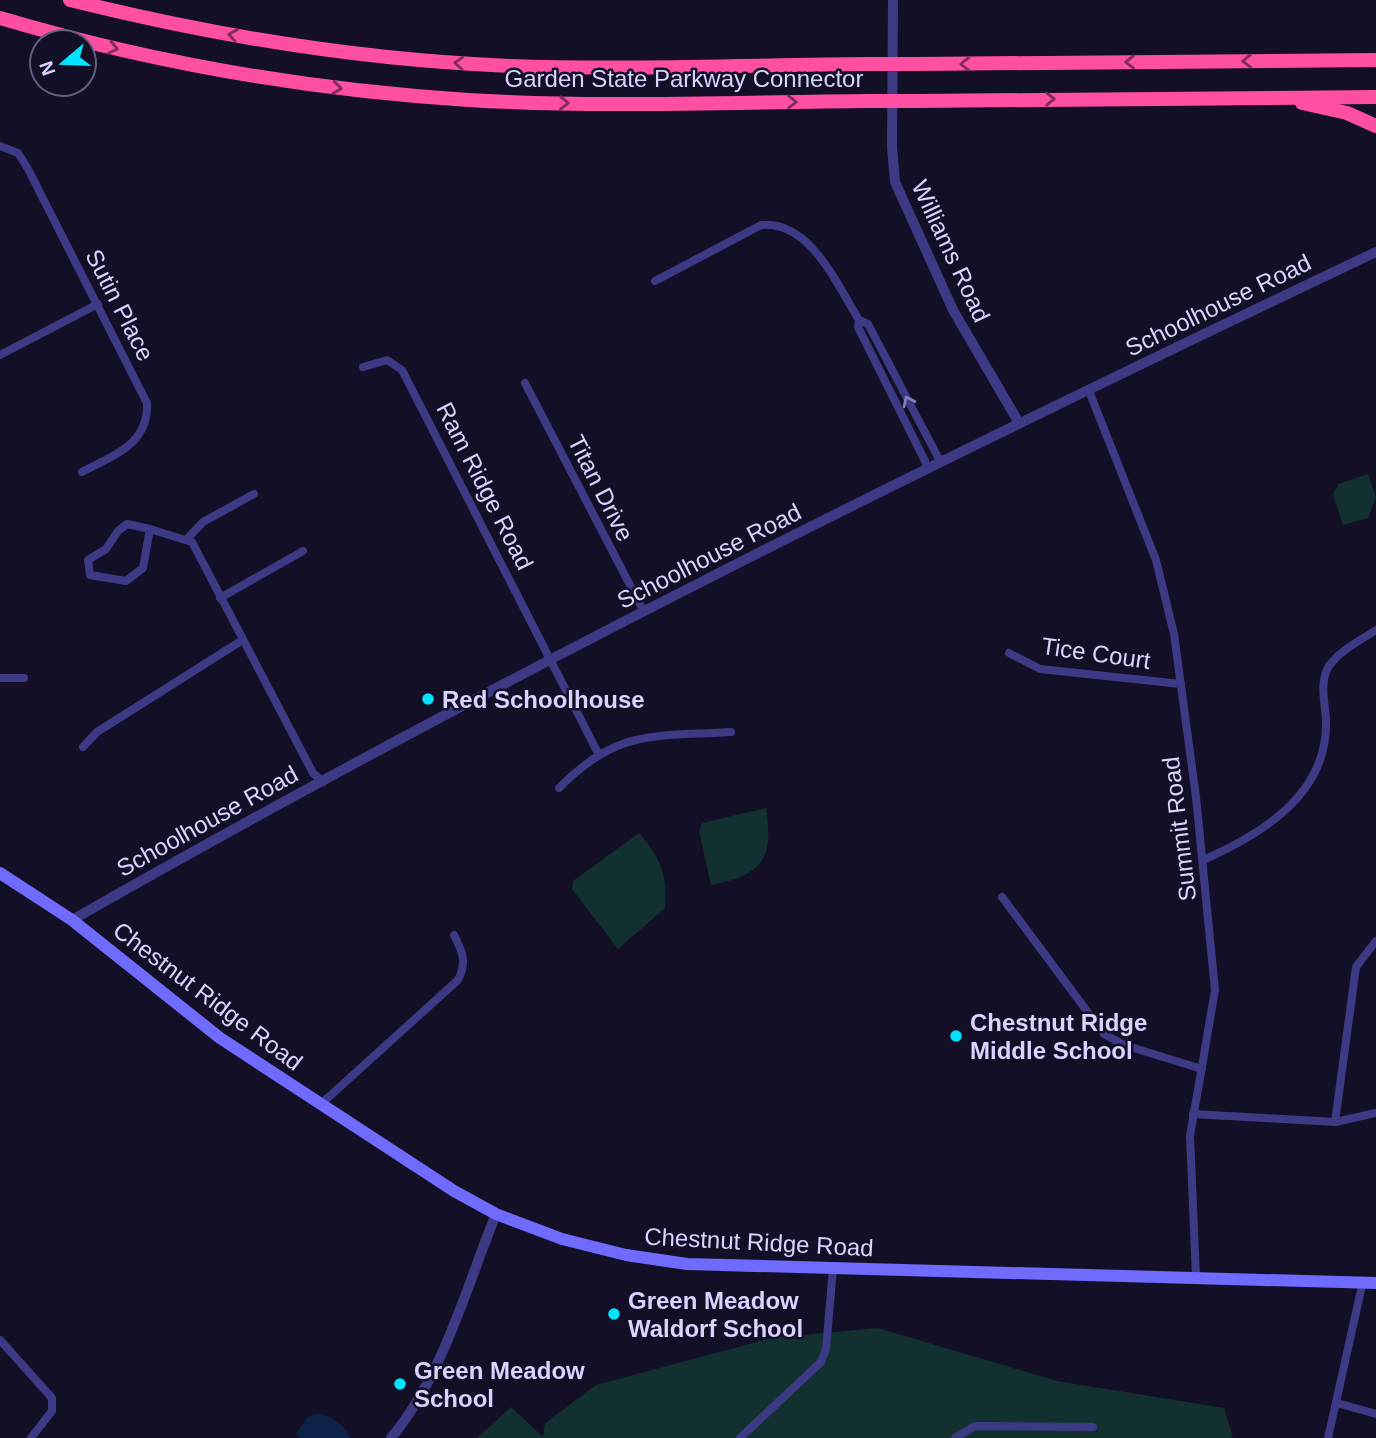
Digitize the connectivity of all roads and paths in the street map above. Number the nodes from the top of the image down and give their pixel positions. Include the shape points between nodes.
1 (70, 0) edge
2 (892, 0) edge
3 (0, 18) edge
4 (1376, 53) edge
5 (1376, 60) edge
6 (1297, 61) junction
7 (1252, 97) junction
8 (1376, 97) edge
9 (1376, 126) edge
10 (0, 146) edge
11 (1376, 252) edge
12 (655, 281) dead end
13 (98, 304) junction
14 (859, 320) junction
15 (0, 355) edge
16 (363, 367) dead end
17 (524, 383) dead end
18 (1089, 390) junction
19 (1019, 423) junction
20 (940, 461) junction
21 (928, 467) junction
22 (82, 472) dead end
23 (254, 494) dead end
24 (150, 529) junction
25 (187, 539) junction
26 (303, 551) dead end
27 (220, 598) junction
28 (644, 612) junction
29 (1376, 630) edge
30 (242, 641) junction
31 (1009, 653) dead end
32 (551, 661) junction
33 (0, 678) edge
34 (24, 678) dead end
35 (1181, 684) junction
36 (732, 732) dead end
37 (83, 747) dead end
38 (598, 753) junction
39 (323, 782) junction
40 (559, 788) dead end
41 (1203, 860) junction
42 (0, 873) edge
43 (1002, 897) dead end
44 (72, 920) junction
45 (454, 935) dead end
46 (1376, 941) edge
47 (1202, 1069) junction
48 (321, 1104) junction
49 (1376, 1113) edge
50 (1193, 1114) junction
51 (1335, 1122) junction
52 (496, 1213) junction
53 (833, 1269) junction
54 (1196, 1277) junction
55 (1370, 1282) edge
56 (0, 1340) edge
57 (1337, 1403) junction
58 (1376, 1414) edge
59 (1093, 1427) dead end
60 (31, 1438) edge
61 (391, 1438) edge
62 (740, 1438) edge
63 (955, 1438) edge
64 (1328, 1438) edge

6 -> 1 highway, Garden State Parkway Connector, bridge via 593,67 452,62 257,40
2 - 19 street, Williams Road via 895,181 953,310
3 -> 7 highway, Garden State Parkway Connector, bridge via 188,64 401,95 565,103
4 - 6 highway
5 - 6 highway, Garden State Parkway Connector
7 - 8 highway, Garden State Parkway Connector
7 - 9 highway via 1329,108
10 - 13 street, Sutin Place via 18,153 28,169
11 - 18 street, Schoolhouse Road
12 - 14 street via 761,225 773,224 787,228 811,247
13 - 15 street
13 - 22 street, Sutin Place via 144,393 148,414 138,439
20 -> 14 street via 868,324
14 - 21 street via 858,327
16 - 32 street, Ram Ridge Road via 387,360 402,370
17 - 28 street, Titan Drive
18 - 19 street, Schoolhouse Road
18 - 35 street, Summit Road via 1157,560
19 - 20 street, Schoolhouse Road
20 - 21 street, Schoolhouse Road
21 - 28 street, Schoolhouse Road
23 - 25 street via 203,522
24 - 24 street via 124,526 106,549 88,560 88,572 120,582 136,577 145,564
24 - 25 street
25 - 27 street
26 - 27 street
27 - 30 street
28 - 32 street, Schoolhouse Road
29 - 41 street via 1328,667 1322,696 1325,748 1310,782 1284,813 1259,832
30 - 37 street via 97,732
30 - 39 street via 313,773
31 - 35 street, Tice Court via 1040,669
32 - 38 street, Ram Ridge Road
32 - 39 street, Schoolhouse Road
33 - 34 street
35 - 41 street, Summit Road
36 - 38 street via 644,736
38 - 40 street
39 - 44 street, Schoolhouse Road
41 - 47 street, Summit Road via 1215,990
42 - 44 main road, Chestnut Ridge Road
43 - 47 street via 1104,1034 1124,1045
44 - 48 main road, Chestnut Ridge Road via 220,1038
45 - 48 street via 463,954 458,980
46 - 51 street via 1356,967
47 - 50 street, Summit Road
48 - 52 main road, Chestnut Ridge Road via 413,1166
49 - 51 street
50 - 51 street
50 - 54 street, Summit Road via 1189,1148
52 - 53 main road, Chestnut Ridge Road via 562,1239 645,1259
52 - 61 street via 435,1367 407,1419
53 - 54 main road, Chestnut Ridge Road
53 - 62 street via 821,1362
54 - 55 main road, Chestnut Ridge Road
55 - 57 street
56 - 60 street via 52,1398 52,1411
57 - 58 street
57 - 64 street
59 - 63 street via 975,1426

